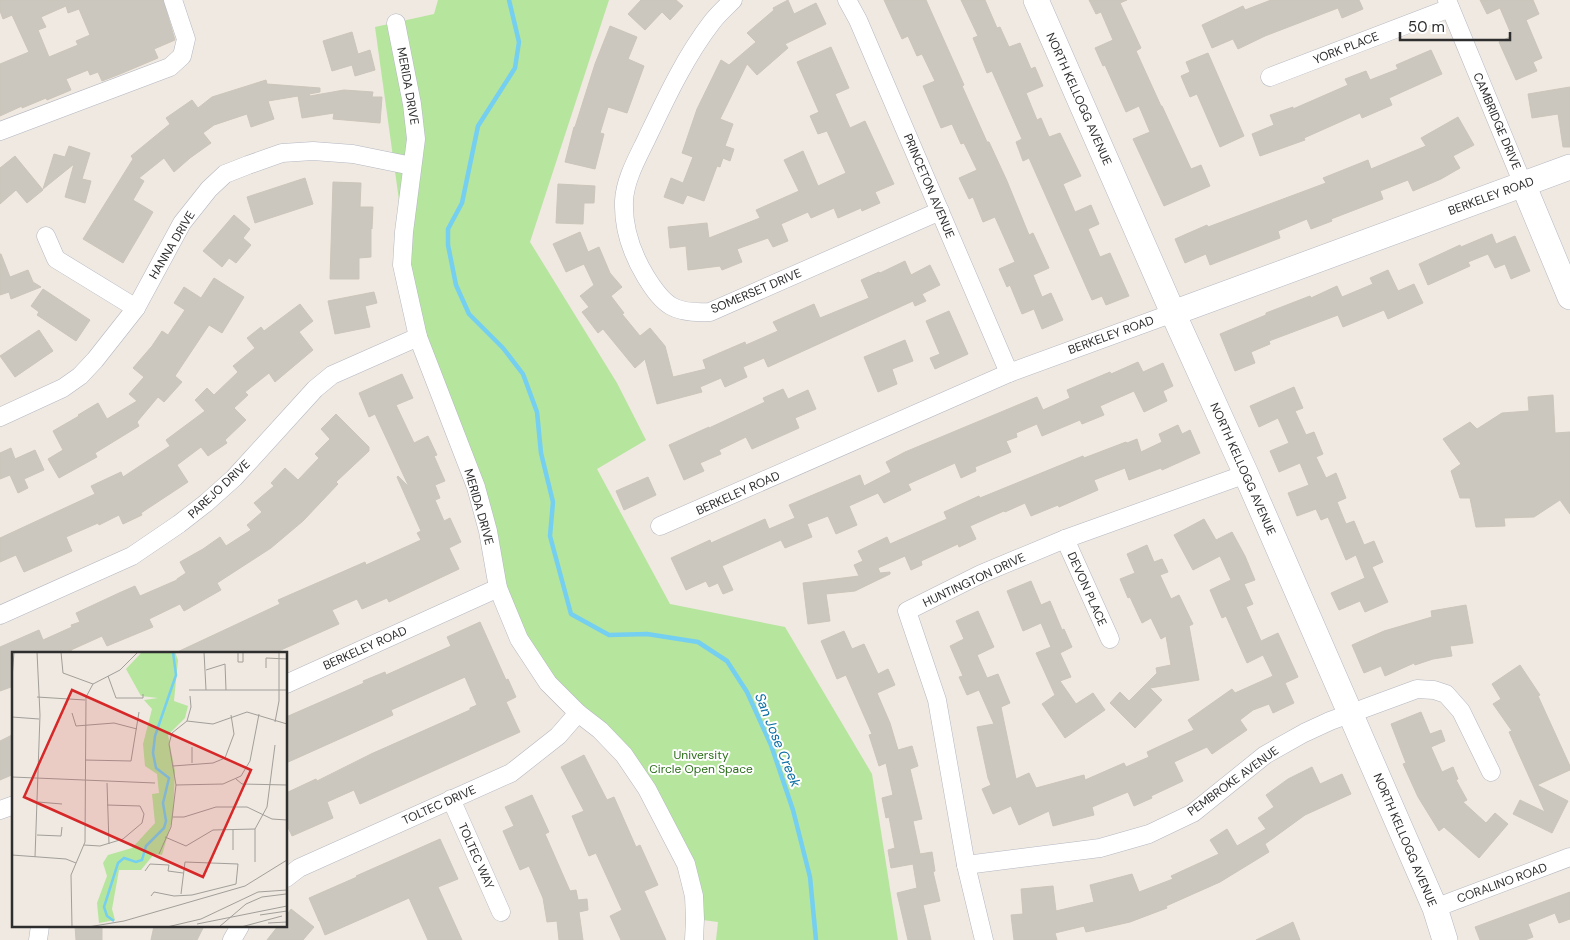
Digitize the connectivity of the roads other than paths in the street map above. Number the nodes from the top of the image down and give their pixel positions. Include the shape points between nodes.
1 (173, 0) edge
2 (733, 0) edge
3 (847, 0) edge
4 (1036, 0) edge
5 (1449, 4) edge
6 (396, 23) dead end
7 (1270, 77) dead end
8 (0, 131) edge
9 (412, 166) junction
10 (1570, 167) edge
11 (1524, 184) junction
12 (940, 211) junction
13 (46, 236) dead end
14 (1570, 297) edge
15 (136, 308) junction
16 (1173, 313) junction
17 (418, 337) junction
18 (1009, 373) junction
19 (0, 417) edge
20 (1246, 474) junction
21 (660, 526) dead end
22 (1064, 539) junction
23 (498, 588) junction
24 (0, 615) edge
25 (1110, 639) dead end
26 (288, 683) edge
27 (578, 713) junction
28 (1350, 714) junction
29 (1491, 772) dead end
30 (451, 799) junction
31 (12, 806) edge
32 (0, 810) edge
33 (1570, 858) edge
34 (966, 865) junction
35 (288, 876) edge
36 (1435, 908) junction
37 (501, 912) dead end
38 (239, 928) edge
39 (232, 940) edge
40 (694, 940) edge
41 (984, 940) edge
42 (1445, 940) edge

1 - 8 street via 186,39 182,56 170,67
2 - 12 street, SOMERSET DRIVE via 712,21 674,81 630,174 624,200 626,230 639,266 661,300 692,313 710,312
3 - 12 street, PRINCETON AVENUE
4 - 16 street, NORTH KELLOGG AVENUE
5 - 7 street, YORK PLACE
5 - 11 street, CAMBRIDGE DRIVE
6 - 9 street, MERIDA DRIVE via 416,138
9 - 15 street, HANNA DRIVE via 353,154 313,151 282,153 225,174 182,222
9 - 17 street, MERIDA DRIVE via 402,264
10 - 11 street, BERKELEY ROAD
11 - 14 street, CAMBRIDGE DRIVE
11 - 16 street, BERKELEY ROAD
12 - 18 street, PRINCETON AVENUE
13 - 15 street via 56,259
15 - 19 street, HANNA DRIVE via 80,376 64,388
16 - 18 street, BERKELEY ROAD
16 - 20 street, NORTH KELLOGG AVENUE
17 - 23 street, MERIDA DRIVE via 476,487
17 - 24 street, PAREJO DRIVE via 332,375 206,504 132,556
18 - 21 street, BERKELEY ROAD
20 - 22 street, HUNTINGTON DRIVE
20 - 28 street, NORTH KELLOGG AVENUE
22 - 25 street, DEVON PLACE
22 - 34 street, HUNTINGTON DRIVE via 981,574 907,611 937,700
23 - 26 street, BERKELEY ROAD
23 - 27 street, MERIDA DRIVE via 519,639 548,683
27 - 30 street, TOLTEC DRIVE via 558,736 511,773
27 - 40 street, MERIDA DRIVE via 624,755 647,789 686,864 694,896
28 - 29 street, PEMBROKE AVENUE via 1417,689 1446,694 1460,711
28 - 34 street, PEMBROKE AVENUE via 1304,733 1265,755 1193,813 1149,834 1100,848
28 - 36 street, NORTH KELLOGG AVENUE
30 - 35 street, TOLTEC DRIVE via 299,868
30 - 37 street, TOLTEC WAY
31 - 32 street
33 - 36 street, CORALINO ROAD
34 - 41 street, HUNTINGTON DRIVE
36 - 42 street, NORTH KELLOGG AVENUE
38 - 39 street

